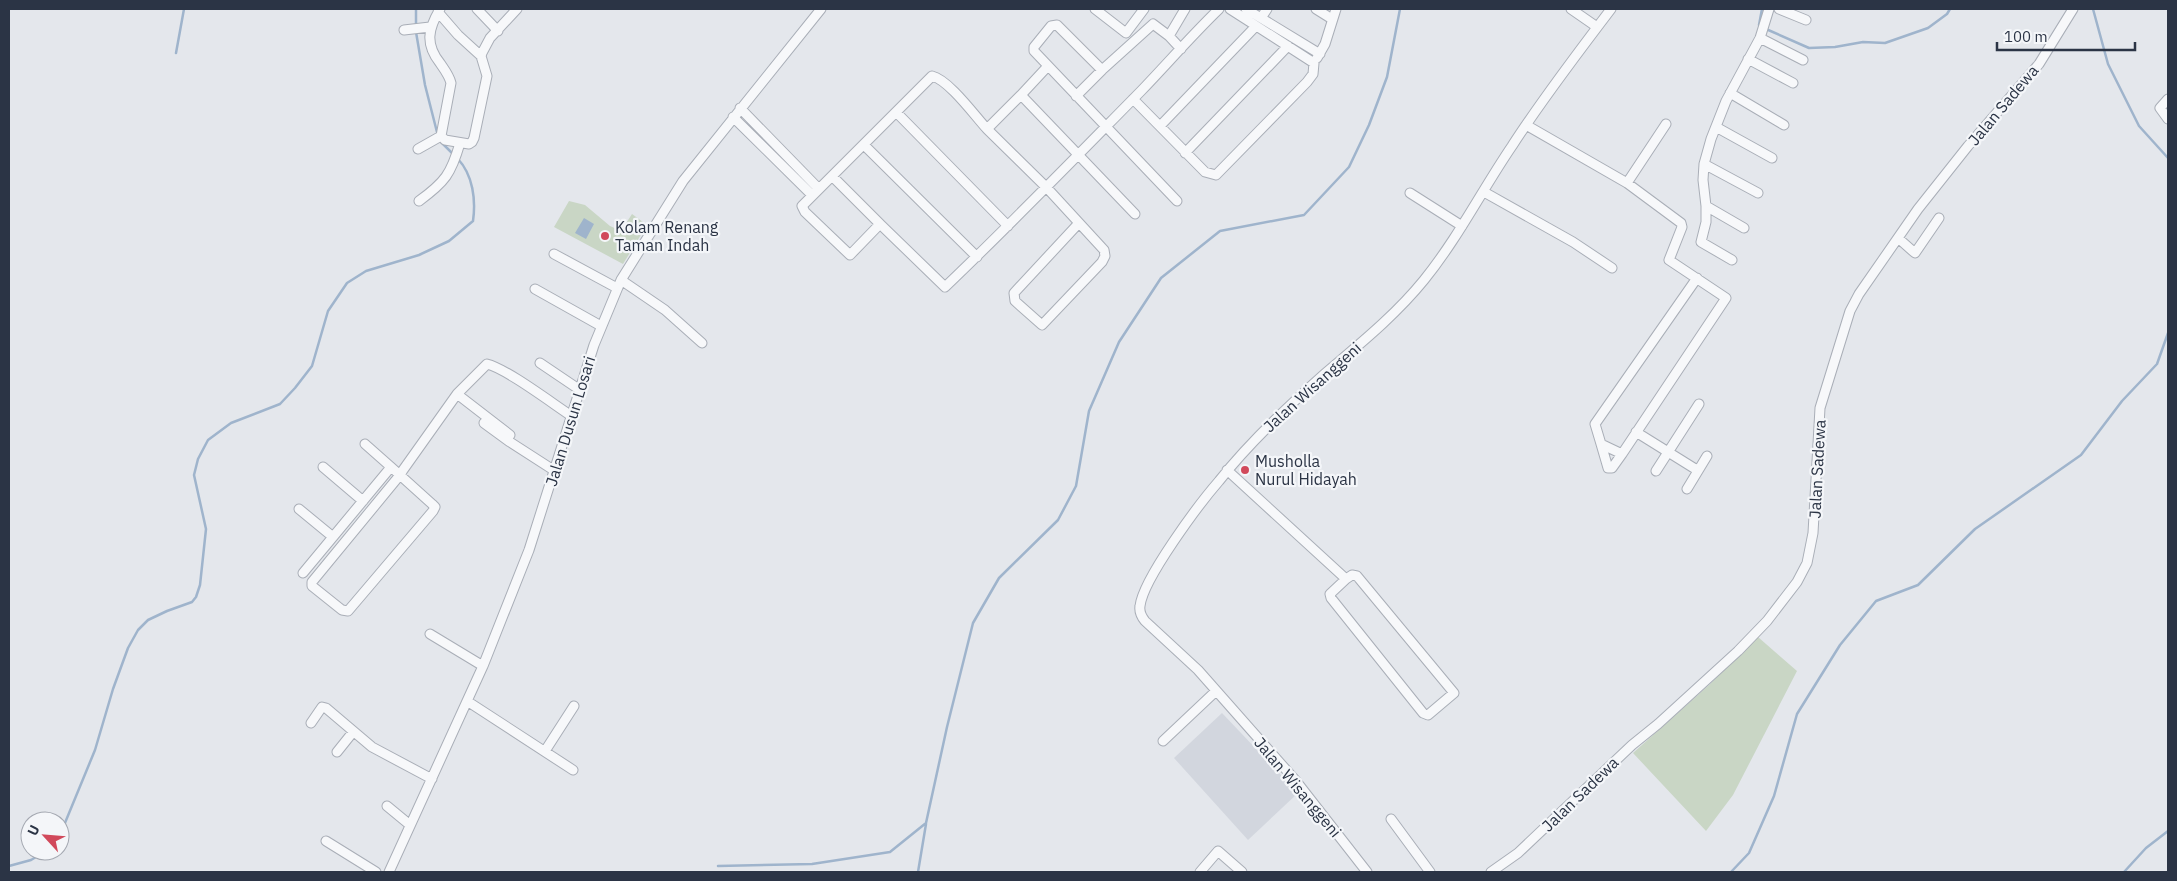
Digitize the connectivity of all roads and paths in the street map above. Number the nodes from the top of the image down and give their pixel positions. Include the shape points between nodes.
1 (477, 9) edge
2 (517, 9) edge
3 (821, 9) edge
4 (1096, 9) edge
5 (1185, 9) edge
6 (1219, 9) edge
7 (1230, 9) edge
8 (1246, 9) edge
9 (1267, 9) edge
10 (1316, 9) edge
11 (1336, 9) edge
12 (1571, 9) edge
13 (1610, 9) edge
14 (1779, 9) edge
15 (2073, 9) edge
16 (439, 10) edge
17 (1142, 12) edge
18 (1768, 12) edge
19 (1332, 18) junction
20 (1806, 20) dead end
21 (1259, 22) junction
22 (1153, 24) junction
23 (1597, 27) junction
24 (427, 28) junction
25 (406, 30) dead end
26 (498, 31) junction
27 (1126, 33) junction
28 (1169, 36) junction
29 (1761, 36) junction
30 (1134, 41) junction
31 (1288, 46) junction
32 (1181, 49) junction
33 (1320, 54) junction
34 (481, 56) junction
35 (1748, 59) junction
36 (1803, 60) dead end
37 (1314, 63) junction
38 (1048, 66) junction
39 (1102, 70) junction
40 (1793, 83) dead end
41 (1730, 93) junction
42 (1021, 95) junction
43 (1076, 96) junction
44 (1133, 99) junction
45 (2168, 100) edge
46 (740, 108) junction
47 (896, 112) junction
48 (733, 117) junction
49 (2168, 119) edge
50 (1666, 124) dead end
51 (1526, 125) junction
52 (1784, 125) dead end
53 (1160, 126) junction
54 (1716, 127) junction
55 (1105, 128) junction
56 (986, 129) junction
57 (438, 138) junction
58 (460, 143) junction
59 (864, 144) junction
60 (418, 150) dead end
61 (1185, 153) junction
62 (1078, 156) junction
63 (1772, 158) dead end
64 (1704, 164) junction
65 (832, 176) junction
66 (1627, 184) junction
67 (1047, 188) junction
68 (816, 192) junction
69 (1484, 192) junction
70 (1410, 193) dead end
71 (1758, 193) dead end
72 (419, 201) dead end
73 (1177, 201) dead end
74 (1706, 206) junction
75 (1135, 214) dead end
76 (1939, 218) dead end
77 (1079, 223) junction
78 (880, 224) junction
79 (1008, 226) junction
80 (1462, 226) junction
81 (1744, 228) dead end
82 (1898, 238) junction
83 (554, 254) dead end
84 (977, 257) junction
85 (1732, 260) dead end
86 (1612, 268) dead end
87 (1697, 278) junction
88 (619, 284) junction
89 (535, 290) dead end
90 (601, 326) junction
91 (702, 342) dead end
92 (540, 363) dead end
93 (580, 390) junction
94 (457, 394) junction
95 (1699, 404) dead end
96 (573, 417) junction
97 (484, 423) dead end
98 (1636, 432) junction
99 (510, 434) dead end
100 (365, 444) dead end
101 (1601, 444) junction
102 (1667, 452) junction
103 (1622, 454) junction
104 (1707, 456) dead end
105 (323, 467) dead end
106 (391, 467) junction
107 (1227, 470) junction
108 (1697, 470) junction
109 (555, 471) junction
110 (1656, 471) dead end
111 (400, 474) junction
112 (1687, 489) dead end
113 (363, 501) junction
114 (299, 509) dead end
115 (333, 537) junction
116 (304, 573) dead end
117 (1346, 579) junction
118 (430, 634) dead end
119 (483, 666) junction
120 (1216, 691) junction
121 (467, 701) junction
122 (574, 706) dead end
123 (311, 723) dead end
124 (353, 732) junction
125 (1164, 741) dead end
126 (545, 751) junction
127 (337, 752) dead end
128 (573, 770) dead end
129 (432, 779) junction
130 (388, 806) dead end
131 (1391, 819) dead end
132 (410, 825) junction
133 (326, 840) dead end
134 (393, 870) edge
135 (376, 872) edge
136 (1200, 872) edge
137 (1242, 872) edge
138 (1367, 872) edge
139 (1430, 872) edge
140 (1491, 872) edge

1 - 26 street
2 - 26 street
3 - 46 street, Jalan Dusun Losari
4 - 27 street
5 - 28 street
6 - 32 street
7 - 21 street
8 - 21 street
9 - 21 street
10 - 19 street
11 - 19 street
12 - 23 street
13 - 23 street, Jalan Wisanggeni
14 - 20 street
15 - 82 street, Jalan Sadewa via 2038,64 1968,146
16 - 24 street
16 - 34 street via 458,35
17 - 22 street
17 - 27 street
18 - 29 street
19 - 33 street
21 - 31 street
21 - 33 street
21 - 53 street
22 - 28 street
22 - 30 street
23 - 51 street, Jalan Wisanggeni
24 - 25 street
24 - 57 street via 431,51 451,83
26 - 34 street via 485,45
27 - 30 street
28 - 32 street
29 - 35 street
29 - 36 street
30 - 39 street
31 - 37 street
31 - 61 street
32 - 44 street
33 - 37 street
34 - 58 street via 487,76 474,138 469,144
35 - 40 street
35 - 41 street
37 - 61 street via 1313,74 1307,82 1216,175 1205,172
38 - 39 street via 1034,47 1055,25
38 - 42 street
38 - 43 street
39 - 43 street
41 - 52 street
41 - 54 street
42 - 56 street
42 - 62 street
43 - 55 street
44 - 53 street
44 - 55 street
45 - 49 street via 2160,108
46 - 48 street, Jalan Dusun Losari
46 - 68 street
47 - 56 street via 930,78 935,77 950,88
47 - 59 street
47 - 79 street
48 - 68 street
48 - 88 street, Jalan Dusun Losari via 683,181
50 - 66 street
51 - 66 street
51 - 69 street, Jalan Wisanggeni
53 - 61 street
54 - 63 street
54 - 64 street
55 - 62 street
55 - 73 street
56 - 67 street
57 - 58 street
57 - 60 street
58 - 72 street via 454,165 444,180
59 - 65 street
59 - 84 street
62 - 67 street
62 - 75 street
64 - 71 street
64 - 74 street
65 - 68 street
65 - 78 street
66 - 87 street via 1681,223 1669,260
67 - 77 street
67 - 79 street
68 - 78 street via 803,209 850,254
69 - 80 street, Jalan Wisanggeni
69 - 86 street
70 - 80 street
74 - 81 street
74 - 85 street via 1701,242
76 - 82 street via 1915,253
77 - 77 street via 1014,293 1015,301 1042,325 1104,259 1104,250
78 - 84 street via 946,287
79 - 84 street
80 - 107 street, Jalan Wisanggeni via 1423,281 1402,303 1264,430
82 - 140 street, Jalan Sadewa via 1850,311 1826,384 1817,434 1813,533 1807,563 1797,582 1768,621 1738,651 1518,852
83 - 88 street
87 - 98 street via 1726,298
87 - 101 street via 1595,424
88 - 90 street, Jalan Dusun Losari
88 - 91 street via 658,304
89 - 90 street
90 - 93 street, Jalan Dusun Losari
92 - 93 street
93 - 96 street, Jalan Dusun Losari
94 - 96 street via 487,364
94 - 99 street
94 - 111 street
95 - 102 street
96 - 109 street, Jalan Dusun Losari
97 - 109 street
98 - 102 street
98 - 103 street
100 - 106 street
101 - 103 street
101 - 103 street via 1608,468 1612,468
102 - 108 street
102 - 110 street
104 - 108 street
105 - 113 street
106 - 111 street
106 - 113 street
107 - 117 street
107 - 120 street, Jalan Wisanggeni via 1178,536 1148,586 1140,610 1144,621 1183,655
108 - 112 street
109 - 119 street, Jalan Dusun Losari via 529,550
111 - 111 street via 311,584 345,612 434,511 432,504
113 - 115 street
114 - 115 street
115 - 116 street
117 - 117 street via 1330,594 1331,598 1423,714 1428,715 1454,693 1357,576
118 - 119 street
119 - 121 street, Jalan Dusun Losari
120 - 125 street
120 - 138 street, Jalan Wisanggeni via 1296,781
121 - 126 street
121 - 129 street, Jalan Dusun Losari
122 - 126 street
123 - 124 street via 324,707
124 - 127 street
124 - 129 street via 372,747
126 - 128 street
129 - 132 street, Jalan Dusun Losari
130 - 132 street
131 - 139 street
132 - 134 street, Jalan Dusun Losari
133 - 135 street
136 - 137 street via 1218,851

